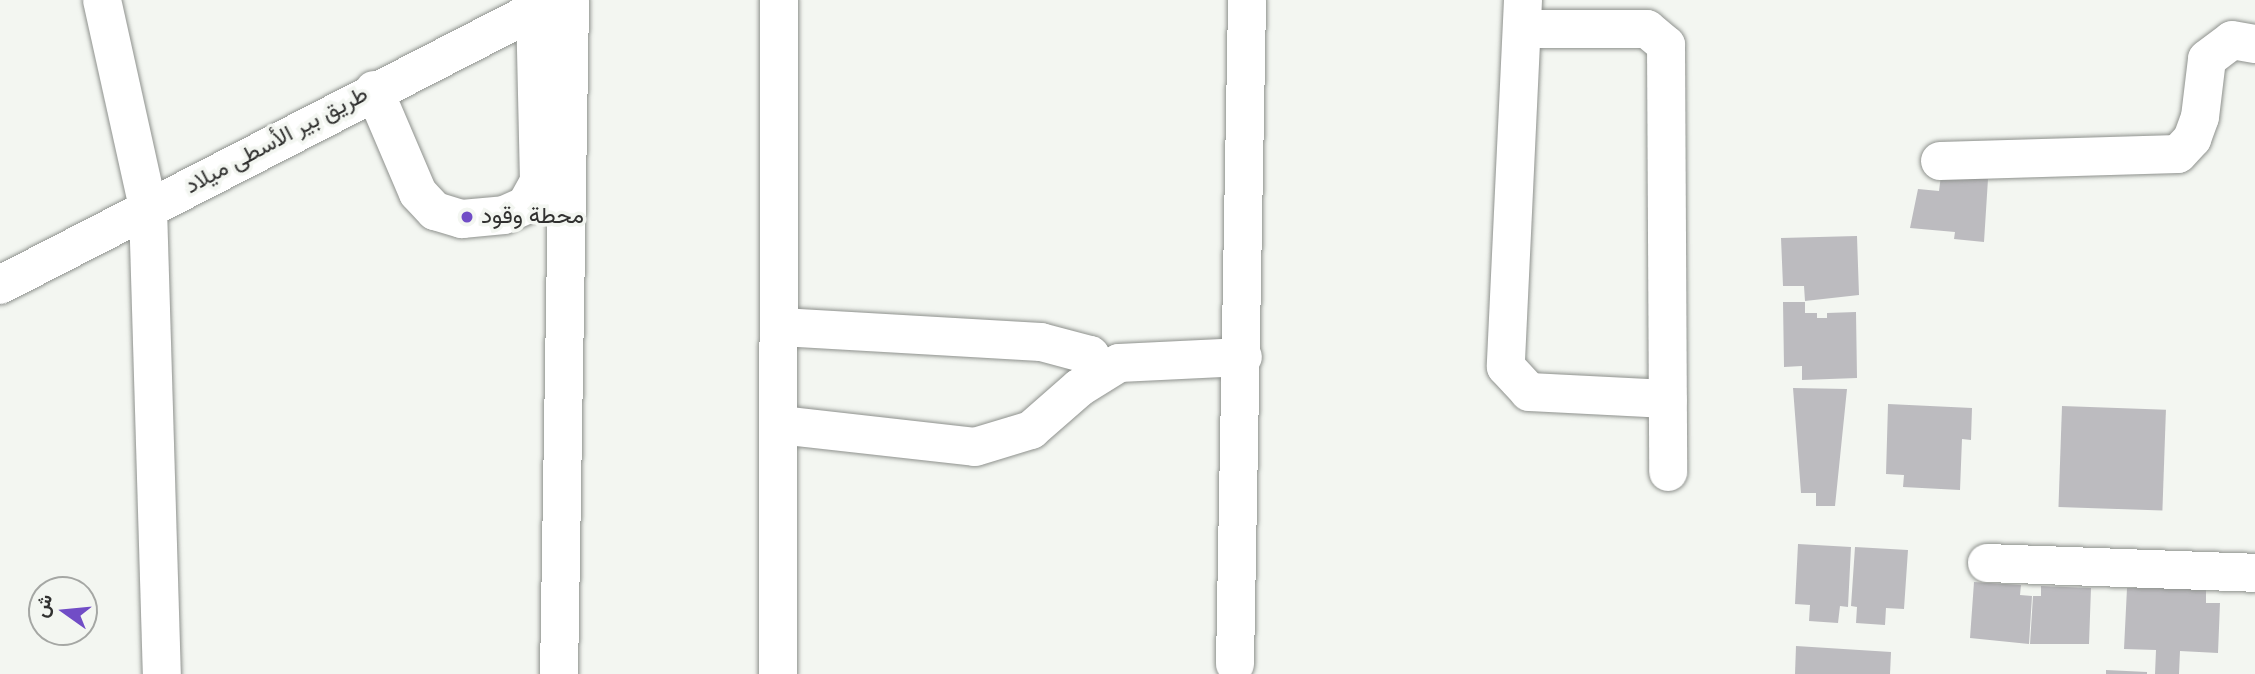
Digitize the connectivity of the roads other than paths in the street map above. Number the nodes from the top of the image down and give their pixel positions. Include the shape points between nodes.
1 (102, 0) edge
2 (779, 0) edge
3 (1247, 0) edge
4 (540, 5) edge
5 (1523, 15) edge
6 (2255, 44) edge
7 (374, 90) junction
8 (1940, 161) dead end
9 (148, 208) junction
10 (0, 285) edge
11 (781, 327) junction
12 (1242, 357) junction
13 (1101, 371) junction
14 (1668, 399) junction
15 (780, 425) junction
16 (1668, 472) dead end
17 (1987, 563) dead end
18 (2255, 573) edge
19 (1235, 664) dead end
20 (162, 674) edge
21 (559, 674) edge
22 (778, 674) edge

1 - 9 street
2 - 11 street
3 - 12 street
4 - 7 street, طريق بير الأسطى ميلاد
4 - 7 street via 539,183 526,205 505,215 462,219 435,211 418,194
4 - 21 street
5 - 14 street via 1647,29 1666,45
5 - 14 street via 1506,367 1529,392
6 - 8 street via 2232,40 2207,59 2200,117 2192,139 2178,154
7 - 9 street, طريق بير الأسطى ميلاد
9 - 10 street, طريق بير الأسطى ميلاد
9 - 20 street
11 - 13 street via 1041,342 1090,355
11 - 15 street
12 - 13 street via 1119,363
12 - 19 street
13 - 15 street via 1031,430 975,447
14 - 16 street
15 - 22 street
17 - 18 street

